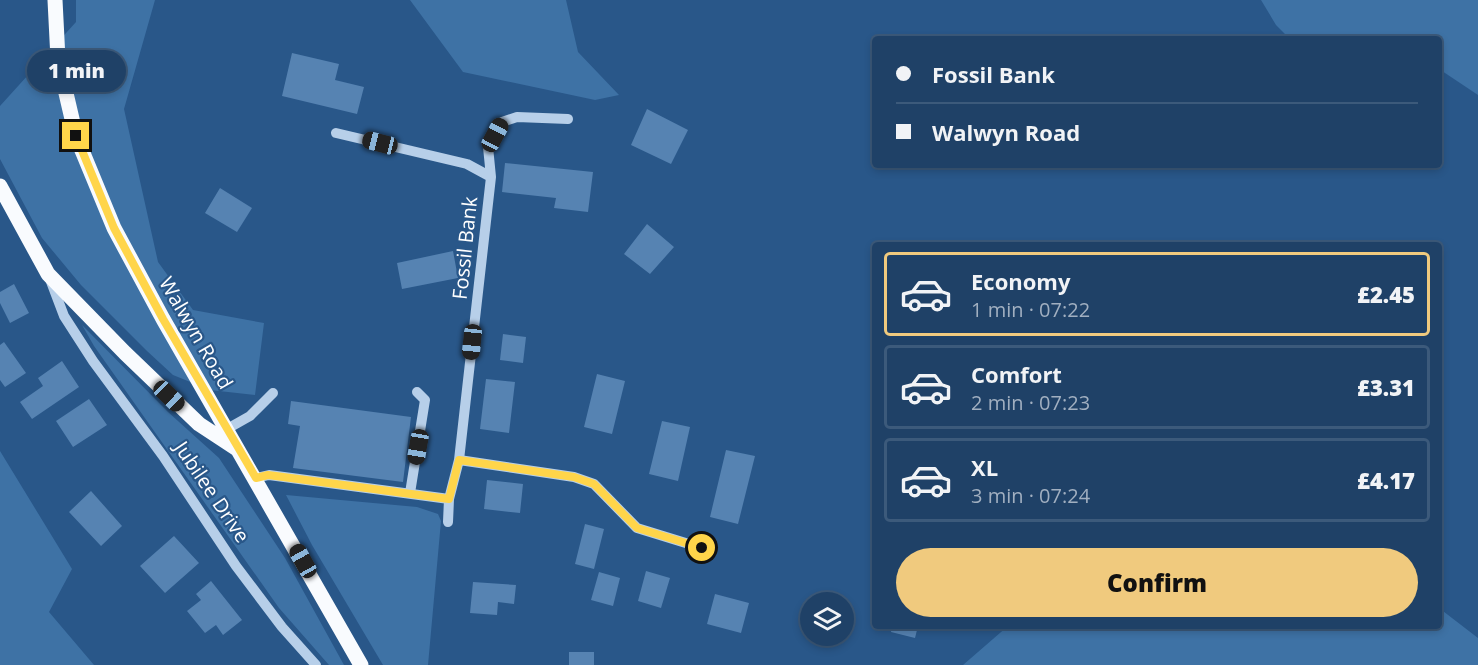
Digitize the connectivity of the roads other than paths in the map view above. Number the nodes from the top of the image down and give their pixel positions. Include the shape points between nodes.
1 (55, 0) edge
2 (568, 119) dead end
3 (336, 133) dead end
4 (490, 177) junction
5 (0, 186) edge
6 (48, 274) junction
7 (417, 392) dead end
8 (273, 393) dead end
9 (227, 429) junction
10 (239, 451) junction
11 (459, 460) junction
12 (256, 478) junction
13 (410, 493) junction
14 (449, 499) junction
15 (448, 522) dead end
16 (702, 548) dead end
17 (316, 665) edge
18 (361, 665) edge

1 - 9 main road, Walwyn Road via 58,59 76,136 114,228
2 - 4 street, Fossil Bank via 517,117 502,122 488,147
3 - 4 street via 467,164
4 - 11 street, Fossil Bank
5 - 6 main road, Jubilee Drive
6 - 10 main road, Jubilee Drive via 199,424
6 - 17 street, Jubilee Drive via 64,316 93,361 163,456 236,566
7 - 13 street via 425,400
8 - 9 street via 250,416
9 - 10 main road, Walwyn Road
10 - 12 main road, Walwyn Road
11 - 14 street, Fossil Bank
11 - 16 street via 584,480 594,484 637,528
12 - 13 street via 268,475
12 - 18 main road, Walwyn Road
13 - 14 street
14 - 15 street, Fossil Bank

